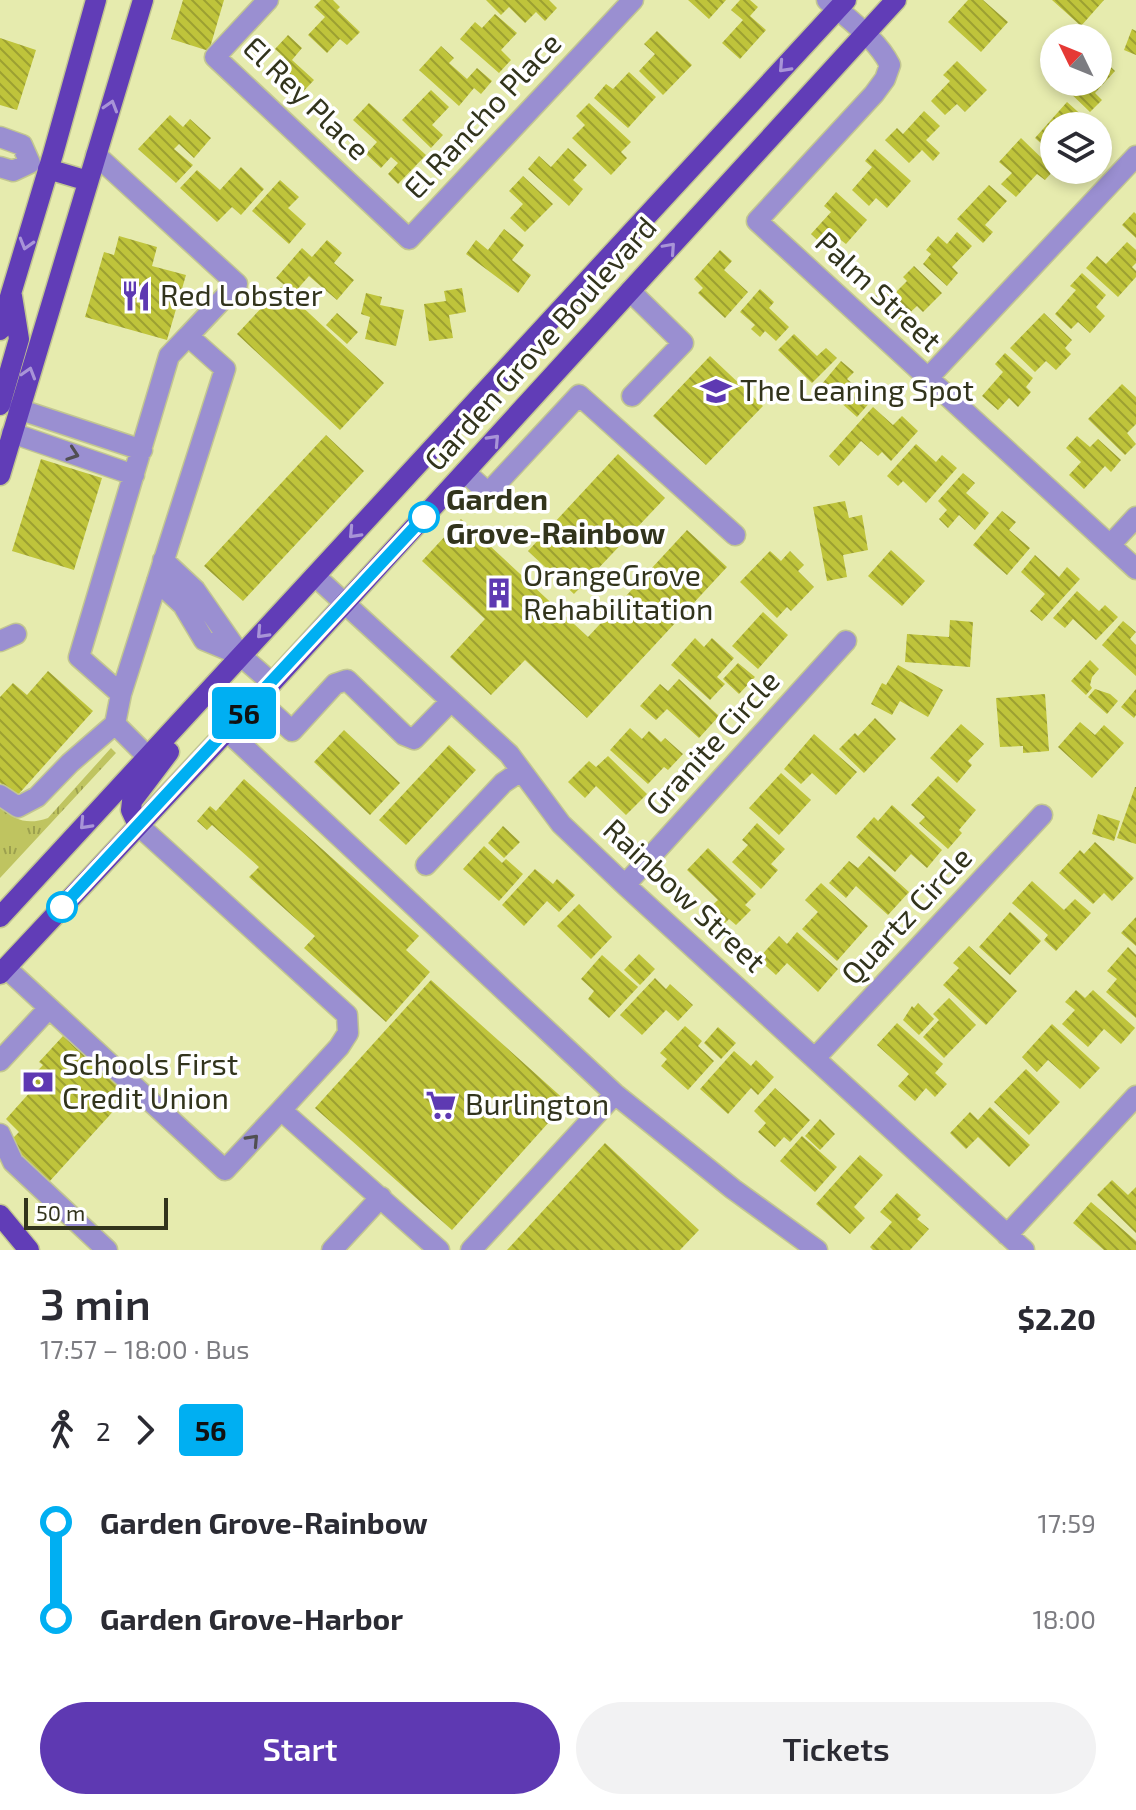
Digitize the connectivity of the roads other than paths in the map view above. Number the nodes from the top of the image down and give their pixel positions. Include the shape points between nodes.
1 (96, 0) edge
2 (143, 0) edge
3 (268, 0) edge
4 (633, 0) edge
5 (896, 0) edge
6 (836, 3) edge
7 (864, 34) junction
8 (0, 137) edge
9 (96, 155) junction
10 (1136, 156) edge
11 (39, 166) junction
12 (0, 167) edge
13 (88, 181) junction
14 (409, 239) joint
15 (630, 291) junction
16 (12, 292) junction
17 (0, 330) edge
18 (188, 336) junction
19 (556, 374) junction
20 (928, 378) junction
21 (579, 395) junction
22 (632, 396) dead end
23 (8, 416) edge
24 (142, 450) junction
25 (465, 472) junction
26 (0, 475) edge
27 (134, 475) junction
28 (1136, 517) edge
29 (735, 535) dead end
30 (1110, 545) junction
31 (163, 560) junction
32 (1136, 569) edge
33 (315, 576) junction
34 (157, 581) junction
35 (345, 604) junction
36 (846, 641) dead end
37 (241, 656) junction
38 (272, 683) junction
39 (121, 694) junction
40 (257, 699) junction
41 (451, 701) junction
42 (115, 724) junction
43 (227, 731) junction
44 (166, 737) junction
45 (148, 757) junction
46 (521, 771) junction
47 (0, 795) edge
48 (1042, 815) dead end
49 (138, 825) junction
50 (426, 865) dead end
51 (625, 885) junction
52 (0, 917) edge
53 (3, 971) edge
54 (49, 1008) junction
55 (816, 1057) junction
56 (0, 1061) edge
57 (615, 1094) junction
58 (1136, 1096) edge
59 (281, 1110) junction
60 (0, 1134) edge
61 (381, 1197) junction
62 (0, 1215) edge
63 (1007, 1235) junction
64 (29, 1250) edge
65 (107, 1250) edge
66 (332, 1250) edge
67 (439, 1250) edge
68 (471, 1250) edge
69 (817, 1250) edge
70 (1024, 1250) edge

1 - 11 main road
9 -> 2 main road
3 - 14 street, El Rey Place via 215,57
4 - 14 street, El Rancho Place
5 - 7 main road, Garden Grove Boulevard
6 - 7 street
6 -> 33 main road, Garden Grove Boulevard
15 -> 7 main road, Garden Grove Boulevard
7 - 20 street, Palm Street via 886,56 890,65 885,79 757,221
8 - 11 street via 22,145
9 - 13 main road
9 - 18 street via 237,284
10 - 20 street
11 - 12 street via 13,171
11 - 13 main road
11 -> 16 main road
23 -> 13 main road
15 - 19 main road, Garden Grove Boulevard
15 - 22 street via 683,343
16 - 17 main road
16 - 23 main road via 19,339
18 - 24 street via 169,356
18 - 31 street via 225,369
19 - 21 street
25 -> 19 main road, Garden Grove Boulevard
20 - 30 street, Palm Street
21 - 25 street via 488,493
21 - 29 street
23 - 24 street
23 - 26 main road
23 -> 27 street
24 - 27 street
25 - 35 main road, Garden Grove Boulevard
27 - 39 street via 79,657
28 - 30 street
30 - 32 street, Palm Street
31 - 34 street
31 - 37 street via 195,590
33 - 35 street, Rainbow Street
33 -> 37 main road, Garden Grove Boulevard
34 - 37 street via 183,605 204,640
34 - 39 street
35 - 38 main road, Garden Grove Boulevard
35 - 41 street, Rainbow Street
36 - 51 street, Granite Circle
37 - 38 street
37 - 44 main road, Garden Grove Boulevard
38 - 40 main road, Garden Grove Boulevard
39 - 42 street
40 - 41 street via 292,731 335,684 347,680 414,739
40 - 43 main road, Garden Grove Boulevard
41 - 46 street, Rainbow Street
42 - 45 street
42 - 47 street via 37,797 18,807
43 - 49 main road, Garden Grove Boulevard
43 - 57 street
44 - 45 main road, Garden Grove Boulevard
44 - 49 main road via 170,749 132,801
45 -> 52 main road, Garden Grove Boulevard
46 - 50 street via 503,783
46 - 51 street, Rainbow Street via 561,824
48 - 55 street, Quartz Circle
49 - 53 main road, Garden Grove Boulevard
49 - 59 street via 347,1015 348,1033 339,1047
51 - 55 street, Rainbow Street
53 - 54 street
54 - 56 street
54 -> 59 street via 225,1170
55 - 63 street, Rainbow Street
57 - 68 street
57 - 69 street
58 - 63 street
59 - 61 street
60 - 65 street via 13,1162
61 - 66 street
61 - 67 street
62 - 64 main road
63 - 70 street, Rainbow Street

